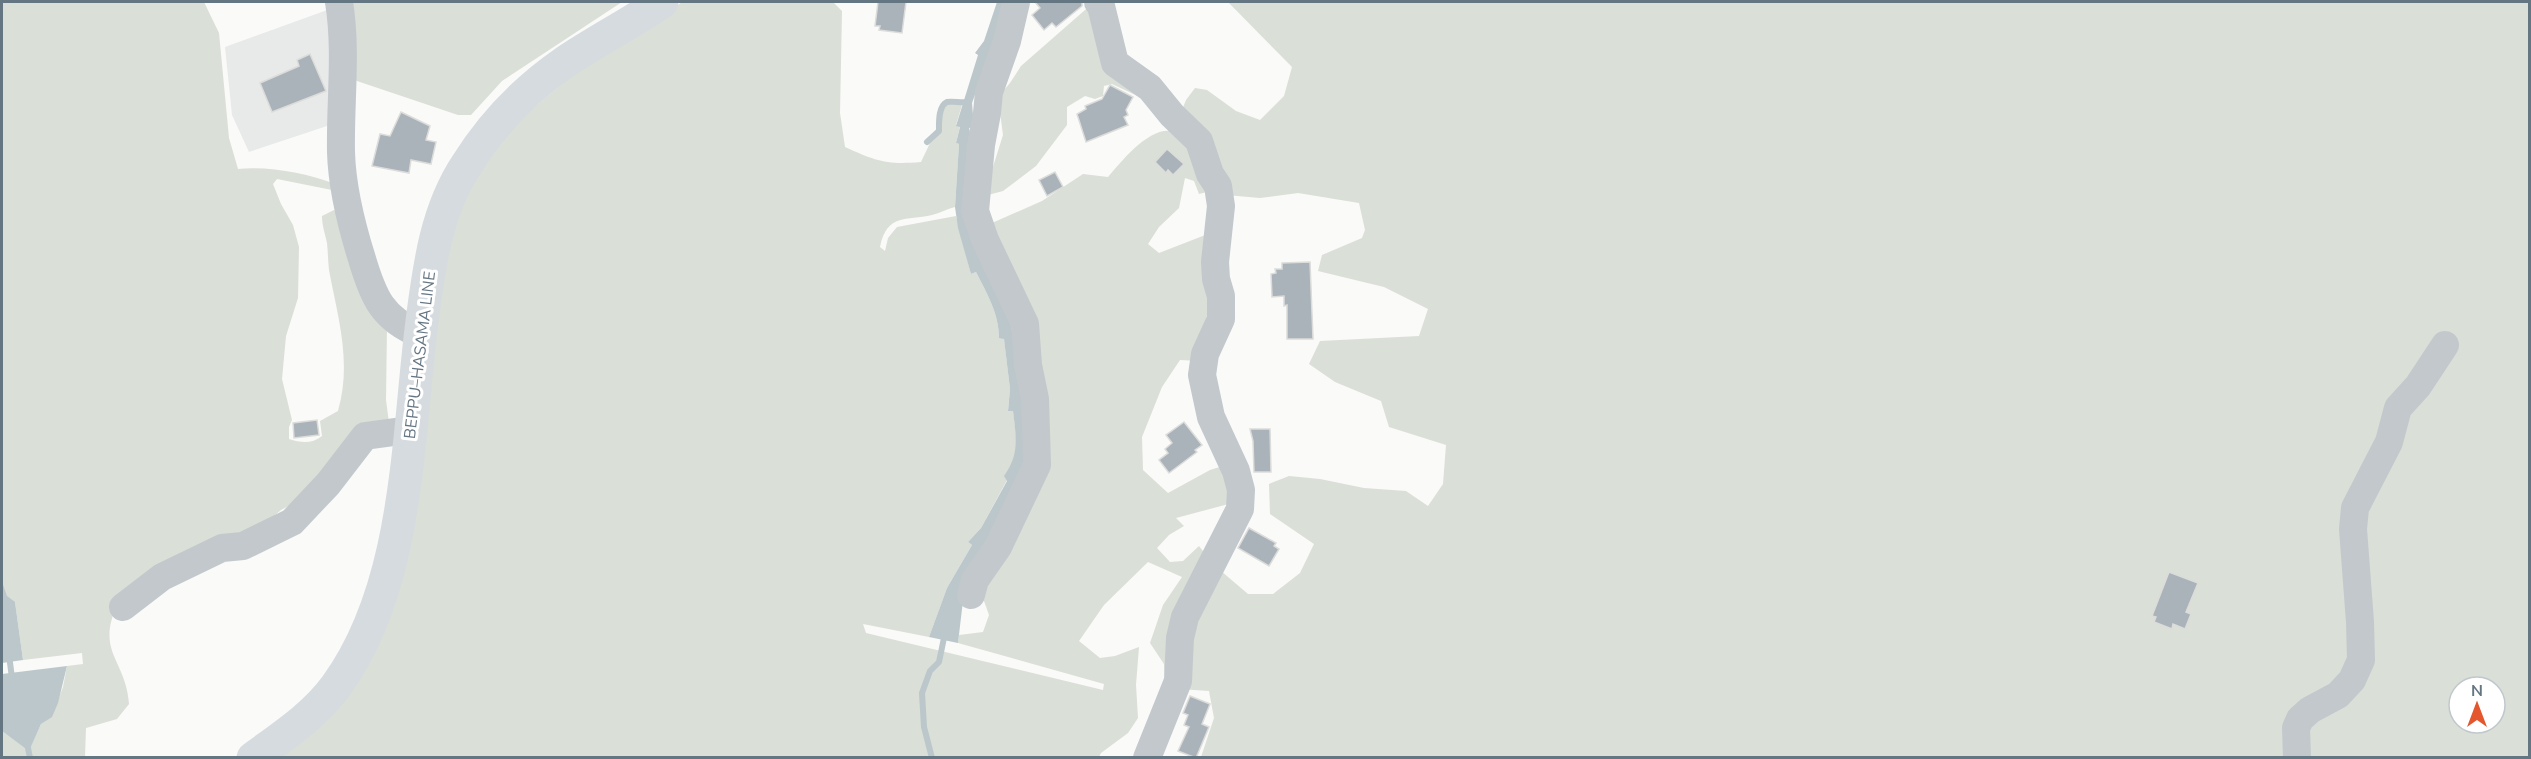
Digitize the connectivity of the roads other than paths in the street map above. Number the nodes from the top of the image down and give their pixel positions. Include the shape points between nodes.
1 (339, 2) edge
2 (662, 2) edge
3 (1017, 2) edge
4 (1098, 2) edge
5 (420, 334) junction
6 (2445, 345) dead end
7 (410, 430) junction
8 (971, 595) dead end
9 (123, 607) dead end
10 (253, 758) edge
11 (1147, 758) edge
12 (2297, 758) edge

1 - 5 street via 345,201 380,306 404,327
2 - 5 main road, BEPPU–HASAMA LINE via 565,63 513,106 487,135 466,165 436,233
3 - 8 street via 989,92 975,211 1025,324 1035,399 1037,465 998,547 975,580
4 - 11 street via 1115,63 1150,88 1199,141 1218,186 1221,206 1215,262 1221,319 1205,354 1202,375 1211,417 1241,490 1240,509 1185,617 1178,681
5 - 7 main road, BEPPU–HASAMA LINE
6 - 12 street via 2398,408 2389,442 2355,508 2352,529 2361,660 2352,680 2338,695 2300,719 2295,728
7 - 9 street via 365,436 292,522 243,546 222,548 162,577
7 - 10 main road, BEPPU–HASAMA LINE via 392,556 358,653 302,722

